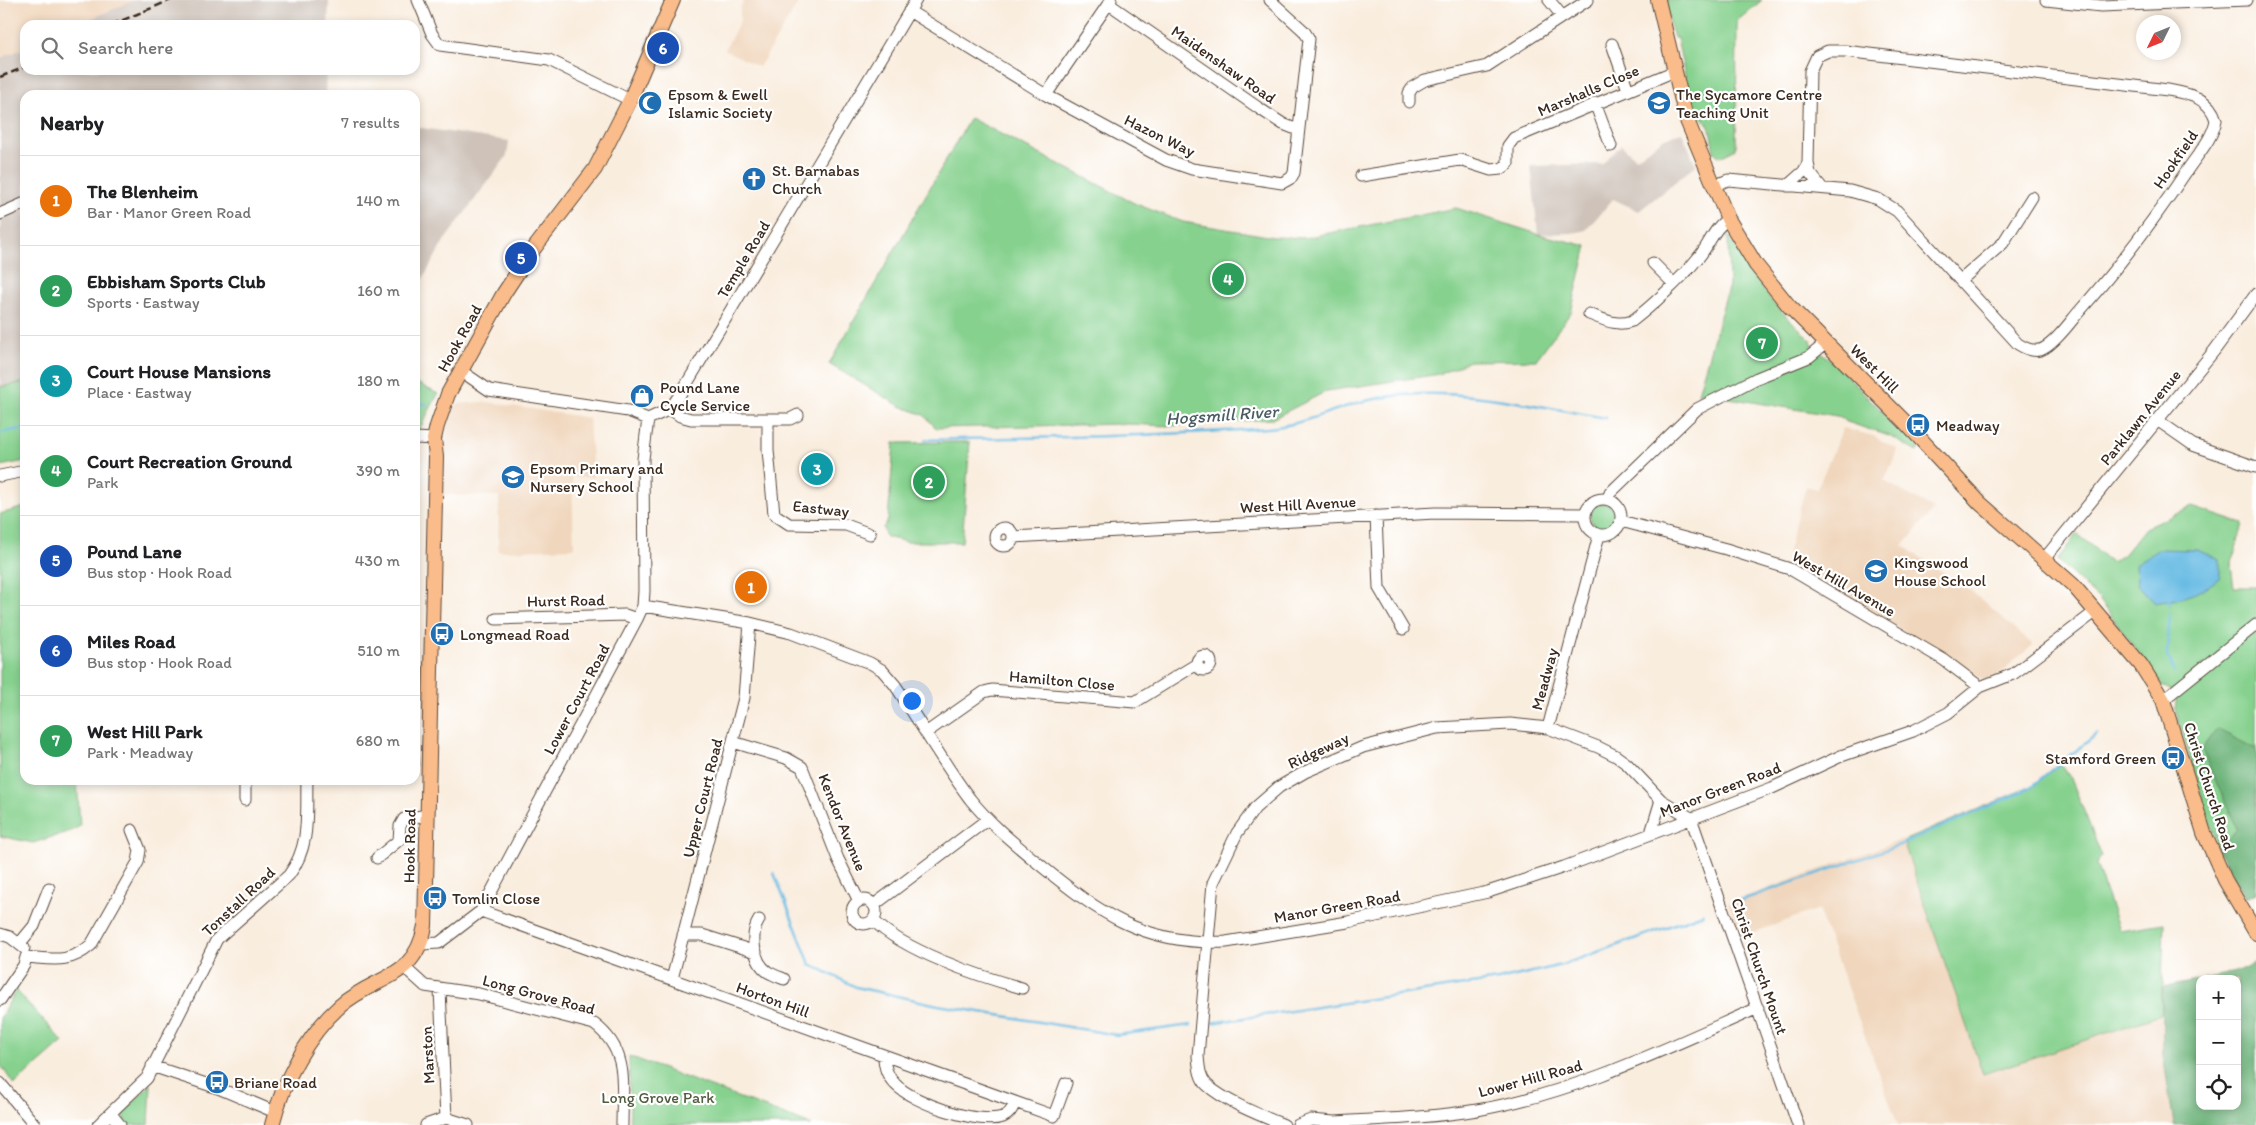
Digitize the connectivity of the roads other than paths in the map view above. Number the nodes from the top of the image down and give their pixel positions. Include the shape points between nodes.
1 (418, 0) edge
2 (673, 0) edge
3 (916, 0) edge
4 (1270, 0) edge
5 (1549, 0) edge
6 (1588, 0) edge
7 (1658, 0) edge
8 (2046, 0) edge
9 (2247, 0) edge
10 (1110, 2) edge
11 (909, 11) junction
12 (1562, 16) junction
13 (1612, 44) dead end
14 (1675, 72) junction
15 (1628, 90) junction
16 (1046, 95) junction
17 (630, 100) junction
18 (1409, 102) dead end
19 (1595, 103) junction
20 (1298, 130) junction
21 (1611, 146) dead end
22 (1808, 163) junction
23 (1361, 176) dead end
24 (1713, 186) junction
25 (1786, 186) junction
26 (1822, 188) junction
27 (2032, 197) dead end
28 (20, 204) edge
29 (0, 214) edge
30 (1728, 219) junction
31 (1653, 263) dead end
32 (1961, 280) junction
33 (1673, 283) junction
34 (2256, 294) edge
35 (1588, 314) dead end
36 (1826, 343) junction
37 (461, 371) junction
38 (670, 409) junction
39 (798, 415) dead end
40 (648, 418) junction
41 (768, 419) junction
42 (2157, 420) junction
43 (420, 438) edge
44 (434, 439) junction
45 (2256, 467) edge
46 (20, 472) edge
47 (0, 476) edge
48 (1608, 499) junction
49 (1585, 514) junction
50 (1376, 516) junction
51 (1621, 521) junction
52 (870, 534) dead end
53 (1599, 535) junction
54 (1013, 537) dead end
55 (2045, 558) junction
56 (642, 606) junction
57 (2095, 612) junction
58 (637, 619) junction
59 (496, 620) dead end
60 (750, 623) junction
61 (2256, 625) edge
62 (1403, 629) dead end
63 (1197, 664) dead end
64 (1980, 688) junction
65 (2163, 700) junction
66 (1548, 728) junction
67 (927, 732) junction
68 (733, 742) junction
69 (245, 785) edge
70 (307, 785) edge
71 (245, 800) dead end
72 (1661, 800) junction
73 (428, 815) junction
74 (1691, 818) junction
75 (988, 819) junction
76 (132, 830) dead end
77 (1651, 833) junction
78 (377, 858) dead end
79 (49, 888) dead end
80 (860, 901) junction
81 (874, 905) junction
82 (481, 911) junction
83 (758, 920) dead end
84 (873, 920) junction
85 (2256, 933) edge
86 (0, 934) edge
87 (683, 935) junction
88 (1209, 942) junction
89 (20, 943) junction
90 (422, 944) junction
91 (756, 952) junction
92 (26, 957) junction
93 (404, 967) junction
94 (784, 979) dead end
95 (672, 980) junction
96 (1022, 988) dead end
97 (440, 990) junction
98 (0, 1000) edge
99 (1758, 1008) junction
100 (884, 1056) junction
101 (152, 1066) junction
102 (0, 1083) edge
103 (1066, 1083) dead end
104 (1015, 1103) junction
105 (111, 1114) junction
106 (274, 1118) edge
107 (446, 1118) junction
108 (1333, 1124) edge
109 (35, 1125) edge
110 (98, 1125) edge
111 (120, 1125) edge
112 (426, 1125) edge
113 (468, 1125) edge
114 (622, 1125) edge
115 (1284, 1125) edge
116 (1298, 1125) edge
117 (1798, 1125) edge

1 - 17 street via 440,45 549,60
2 - 17 main road, Hook Road
3 - 11 street, Temple Road
4 - 20 street, Hazon Way via 1309,39
5 - 12 street
6 - 12 street
7 - 14 main road, West Hill
8 - 9 street via 2101,6
10 - 16 street
10 - 20 street, Maidenshaw Road via 1260,109
11 - 16 street, Hazon Way
11 - 38 street, Temple Road
12 - 18 street via 1487,66 1419,83 1409,93
13 - 15 street
14 - 15 street, Marshalls Close
14 - 24 main road, West Hill via 1686,118
15 - 19 street, Marshalls Close
16 - 20 street, Hazon Way via 1182,167 1266,181 1282,183 1291,178
17 - 37 main road, Hook Road via 595,169 524,262
19 - 21 street
19 - 23 street, Marshalls Close via 1514,138 1508,146 1508,164 1501,169 1491,170 1460,160
22 - 25 street via 1804,171
22 - 26 street, Hookfield via 1810,173
22 - 32 street, Hookfield via 1810,71 1817,56 1828,52 2168,90 2209,104 2216,120 2211,136 2121,263 2045,348 2026,349 2018,344
24 - 25 street, Hookfield via 1728,180
24 - 30 main road, West Hill
25 - 26 street, Hookfield
26 - 32 street, Hookfield via 1865,194 1888,204
27 - 32 street via 2003,244
28 - 29 street
30 - 33 street via 1720,224 1710,244
30 - 36 main road, West Hill via 1761,272
31 - 33 street
33 - 35 street via 1640,315 1625,324
34 - 42 street, Parklawn Avenue via 2214,352
36 - 48 street via 1809,357 1757,378 1697,409 1617,486
36 - 55 main road, West Hill via 1980,503
37 - 40 street via 489,390 628,411
37 - 44 main road, Hook Road via 440,413
38 - 40 street
38 - 41 street via 691,419
39 - 41 street via 790,419
40 - 56 street, Lower Court Road via 643,459
41 - 52 street, Eastway via 774,514 789,524 846,525
42 - 45 street via 2193,445
42 - 55 street, Parklawn Avenue
43 - 44 street
44 - 73 main road, Hook Road
46 - 47 street
48 - 49 street via 1590,503
48 - 51 street via 1620,510
49 - 50 street, West Hill Avenue via 1448,512
49 - 53 street via 1590,529
50 - 54 street, West Hill Avenue
50 - 62 street via 1379,588
51 - 53 street via 1610,534
51 - 64 street, West Hill Avenue via 1790,569 1944,660
53 - 66 street, Meadway
55 - 57 main road, West Hill
56 - 58 street, Lower Court Road
56 - 60 street, Manor Green Road
57 - 64 street, Manor Green Road via 2013,674
57 - 65 main road, West Hill via 2141,665
58 - 59 street, Hurst Road via 625,615
58 - 82 street, Lower Court Road
60 - 67 street, Manor Green Road via 791,633 882,670
60 - 68 street, Upper Court Road via 744,698
61 - 65 street
63 - 67 street, Hamilton Close via 1135,702 992,690 984,692
64 - 74 street, Manor Green Road via 1948,713 1913,731 1841,756 1772,788
65 - 85 main road, Christ Church Road via 2204,833 2225,880
66 - 72 street, Meadway via 1621,759
66 - 88 street, Ridgeway via 1510,724 1429,730 1338,756 1279,788 1255,808 1238,833 1213,883
67 - 75 street, Manor Green Road via 970,798
68 - 80 street, Kendor Avenue via 786,758 802,767 838,859
68 - 87 street, Upper Court Road
69 - 71 street
70 - 101 street, Tonstall Road via 306,836 298,862 289,875 217,939
72 - 74 street, Meadway
72 - 77 street
73 - 78 street via 404,819 399,840
73 - 90 main road, Hook Road
74 - 77 street, Manor Green Road
74 - 99 street, Christ Church Mount
75 - 81 street
75 - 88 street, Manor Green Road via 1072,891 1106,915 1138,930 1174,940
76 - 92 street via 140,850 138,862 91,945 82,953 62,960
77 - 88 street, Manor Green Road via 1516,884 1465,898 1348,922
79 - 89 street via 34,926
80 - 81 street
80 - 84 street via 852,911 853,919 860,923
81 - 84 street via 877,913
82 - 90 street, Lower Court Road via 439,943
82 - 95 street, Horton Hill
83 - 91 street via 753,932
84 - 96 street via 887,932 945,962
86 - 89 street
87 - 91 street via 702,935
87 - 95 street, Upper Court Road
88 - 115 street via 1199,1072 1207,1085
89 - 92 street
90 - 93 main road
91 - 94 street via 764,968
92 - 98 street
93 - 97 street, Long Grove Road via 426,986
93 - 106 main road via 356,994 327,1018 299,1059
95 - 100 street, Horton Hill
97 - 107 street, Marston
97 - 114 street, Long Grove Road via 479,994 582,1020 605,1033 614,1044 621,1064
99 - 108 street, Lower Hill Road via 1605,1074 1538,1095 1478,1110
99 - 117 street, Christ Church Mount
100 - 104 street, Horton Hill
100 - 104 street via 884,1066 896,1085 930,1106 980,1120 994,1120 1005,1117
101 - 105 street, Tonstall Road via 147,1078
101 - 106 street via 218,1088
102 - 109 street
103 - 104 street, Horton Hill via 1054,1116
105 - 110 street, Tonstall Road
105 - 111 street
107 - 112 street
107 - 113 street
108 - 116 street, Lower Hill Road via 1311,1120

